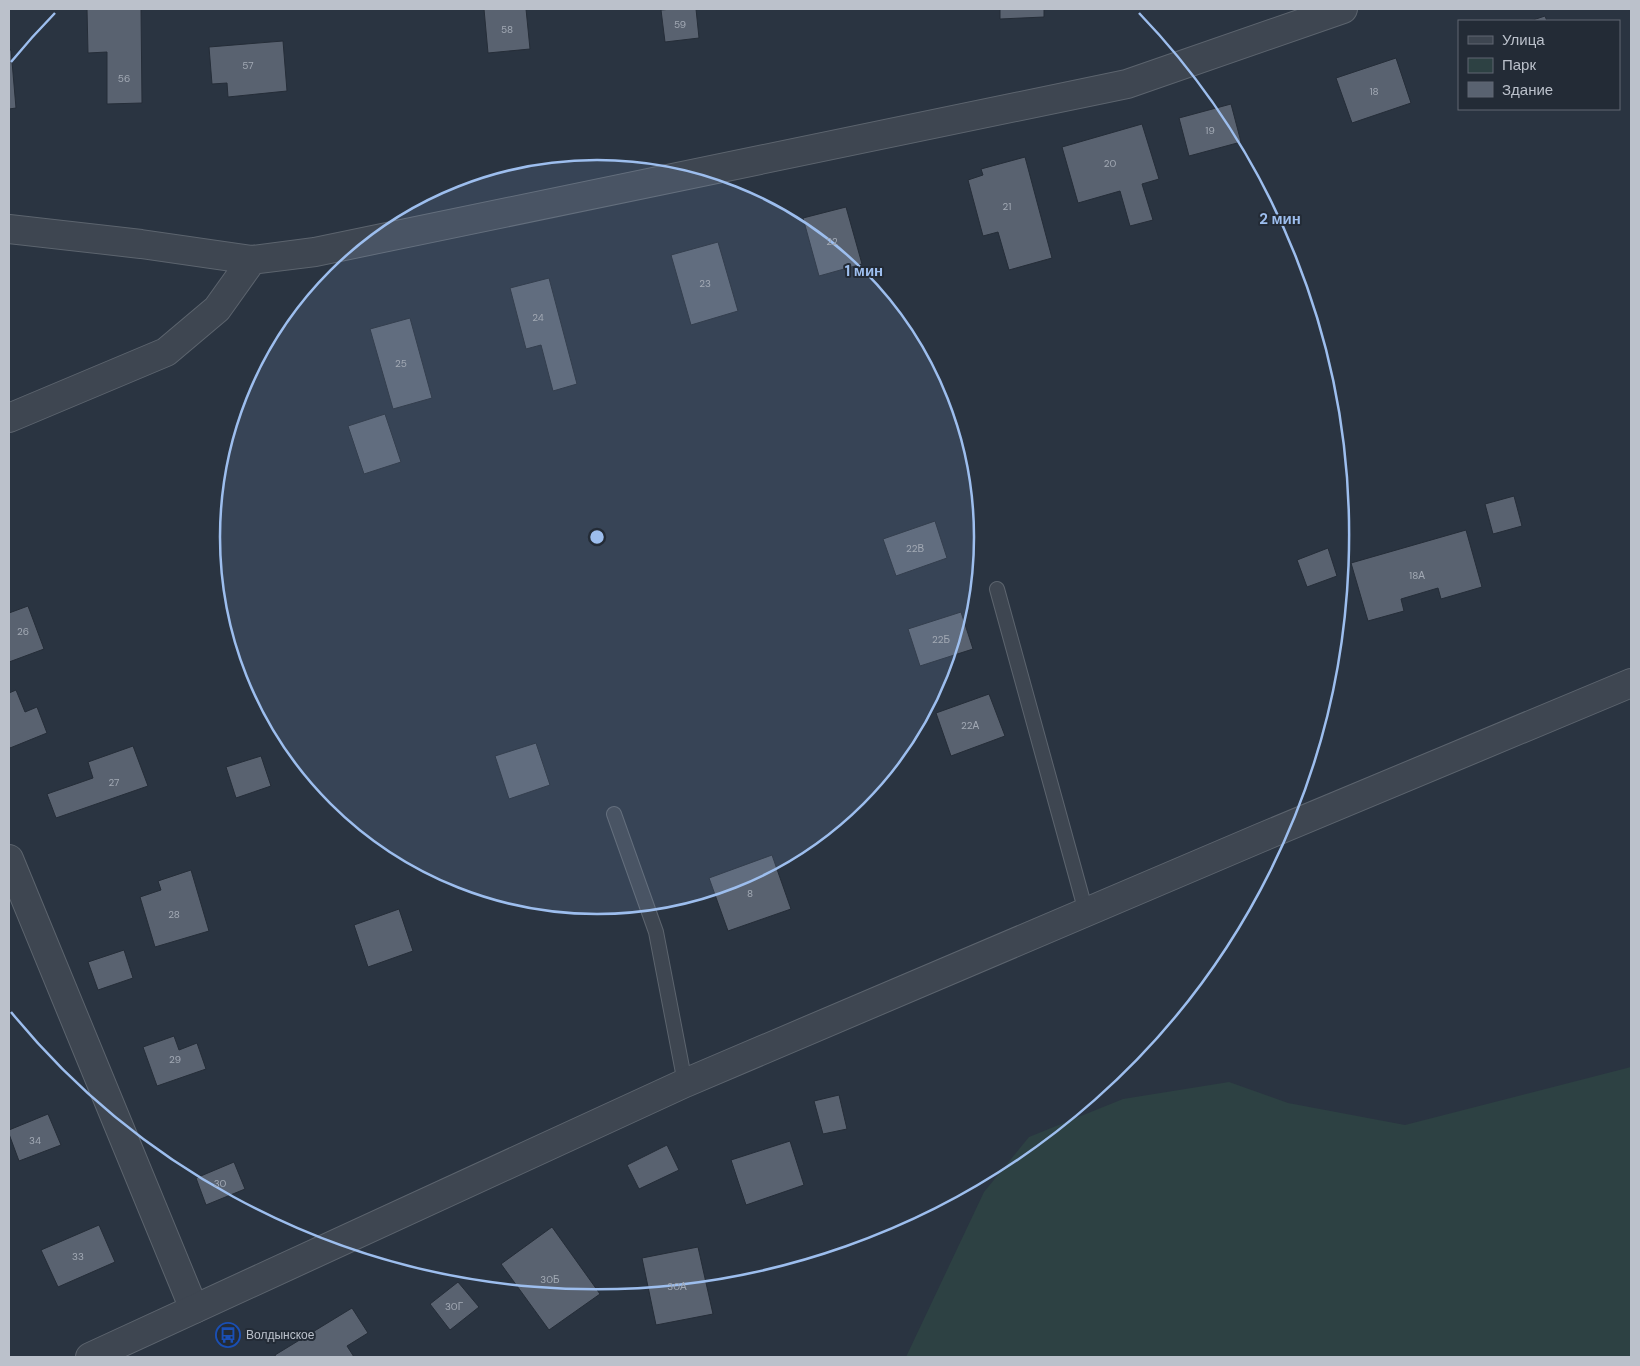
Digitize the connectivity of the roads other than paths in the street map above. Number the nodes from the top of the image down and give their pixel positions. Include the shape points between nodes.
1 (1344, 9) edge
2 (9, 229) edge
3 (252, 260) junction
4 (9, 418) edge
5 (997, 589) dead end
6 (1631, 683) edge
7 (614, 814) dead end
8 (9, 859) edge
9 (1086, 912) junction
10 (685, 1083) junction
11 (194, 1310) junction
12 (90, 1357) edge

1 - 3 street via 1127,84 315,252
2 - 3 street
3 - 4 street via 217,309 166,352
5 - 9 lane
6 - 9 street
7 - 10 lane via 656,932
8 - 11 street
9 - 10 street
10 - 11 street
11 - 12 street

